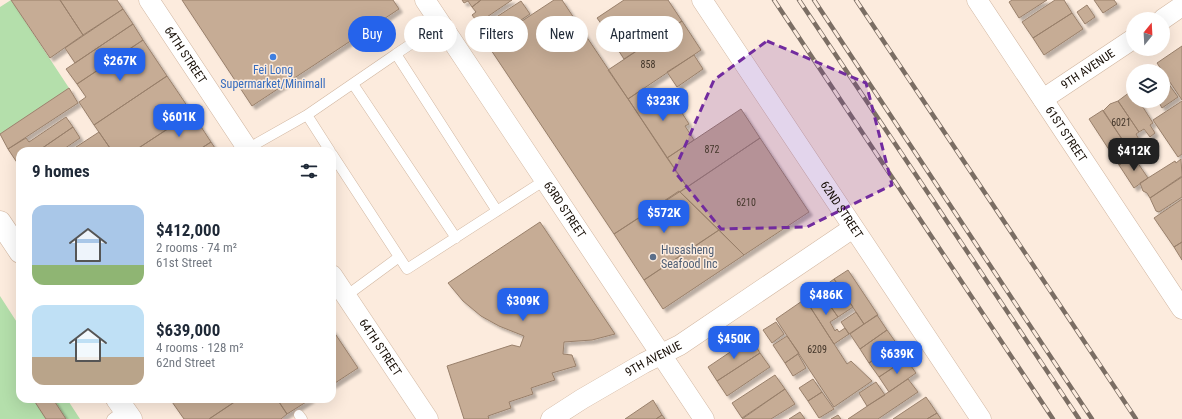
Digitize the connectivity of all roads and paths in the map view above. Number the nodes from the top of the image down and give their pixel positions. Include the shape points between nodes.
1 (149, 0) edge
2 (425, 0) edge
3 (702, 0) edge
4 (977, 0) edge
5 (1182, 6) edge
6 (1170, 14) edge
7 (436, 16) edge
8 (1126, 44) edge
9 (457, 48) edge
10 (404, 49) edge
11 (396, 54) junction
12 (353, 84) junction
13 (1043, 99) junction
14 (307, 115) junction
15 (246, 147) edge
16 (253, 147) edge
17 (327, 147) edge
18 (336, 160) edge
19 (545, 180) junction
20 (497, 211) junction
21 (0, 222) edge
22 (853, 228) junction
23 (456, 238) junction
24 (16, 246) edge
25 (399, 257) junction
26 (336, 281) edge
27 (346, 296) junction
28 (1182, 309) edge
29 (661, 354) junction
30 (428, 419) edge
31 (551, 419) edge
32 (704, 419) edge
33 (982, 419) edge

1 - 15 street, 64TH STREET
2 - 7 street, 63RD STREET
3 - 22 street, 62ND STREET
4 - 13 street, 61ST STREET
5 - 6 street
8 - 13 street, 9TH AVENUE
9 - 19 street, 63RD STREET
10 - 11 lane
11 - 12 lane
11 - 20 lane
12 - 14 lane
12 - 23 lane
13 - 28 street, 61ST STREET
14 - 16 lane
14 - 17 lane
18 - 25 lane
19 - 20 lane
19 - 29 street, 63RD STREET
20 - 23 lane
21 - 24 main road
22 - 29 street, 9TH AVENUE via 680,345
22 - 33 street, 62ND STREET
23 - 25 lane via 407,269
25 - 27 lane
26 - 27 street, 64TH STREET
27 - 30 street, 64TH STREET
29 - 31 street, 9TH AVENUE
29 - 32 street, 63RD STREET

